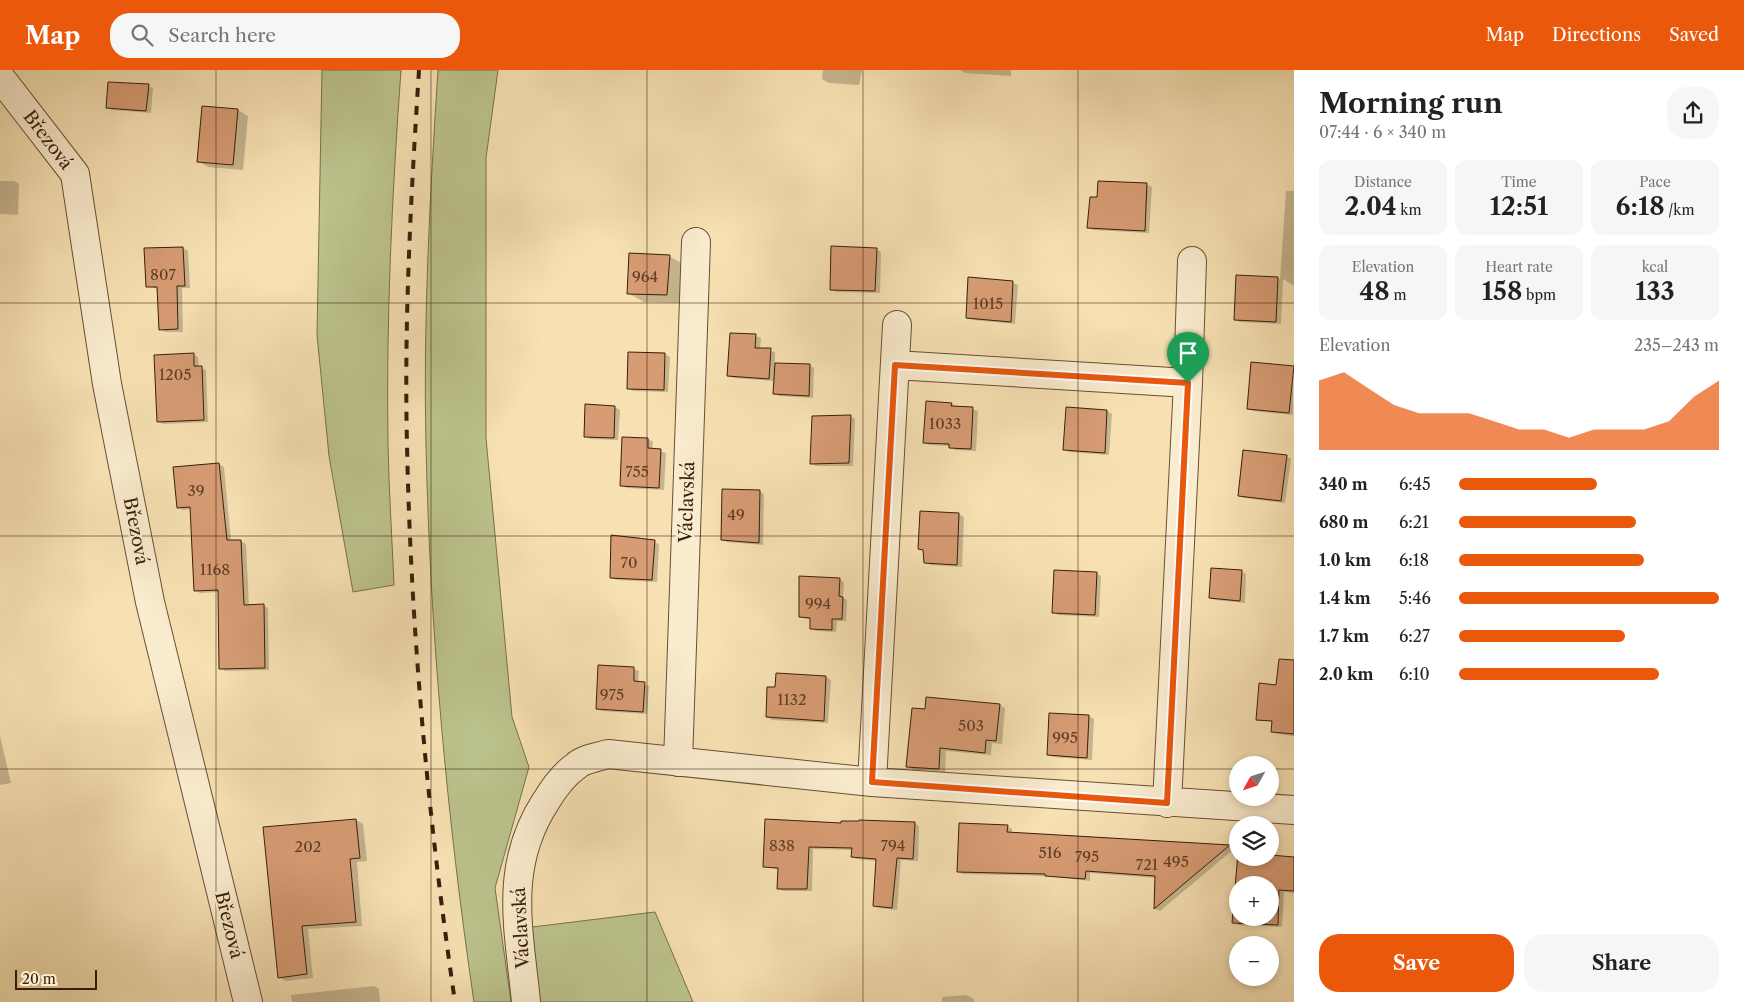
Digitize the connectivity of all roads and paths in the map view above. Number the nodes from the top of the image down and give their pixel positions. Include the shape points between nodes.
1 (0, 77) edge
2 (696, 242) dead end
3 (1192, 260) dead end
4 (897, 325) dead end
5 (895, 365) junction
6 (1188, 383) junction
7 (678, 762) junction
8 (872, 782) junction
9 (1167, 803) junction
10 (1294, 810) edge
11 (248, 1002) edge
12 (526, 1002) edge

1 - 11 street, Březová via 75,174 106,384 150,602
2 - 7 street, Václavská
3 - 6 street
4 - 5 street
5 - 6 street
5 - 8 street
6 - 9 street
7 - 8 street, Václavská
7 - 12 street, Václavská via 608,754 577,764 556,785 539,811 526,837 516,905
8 - 9 street, Václavská
9 - 10 street, Václavská

